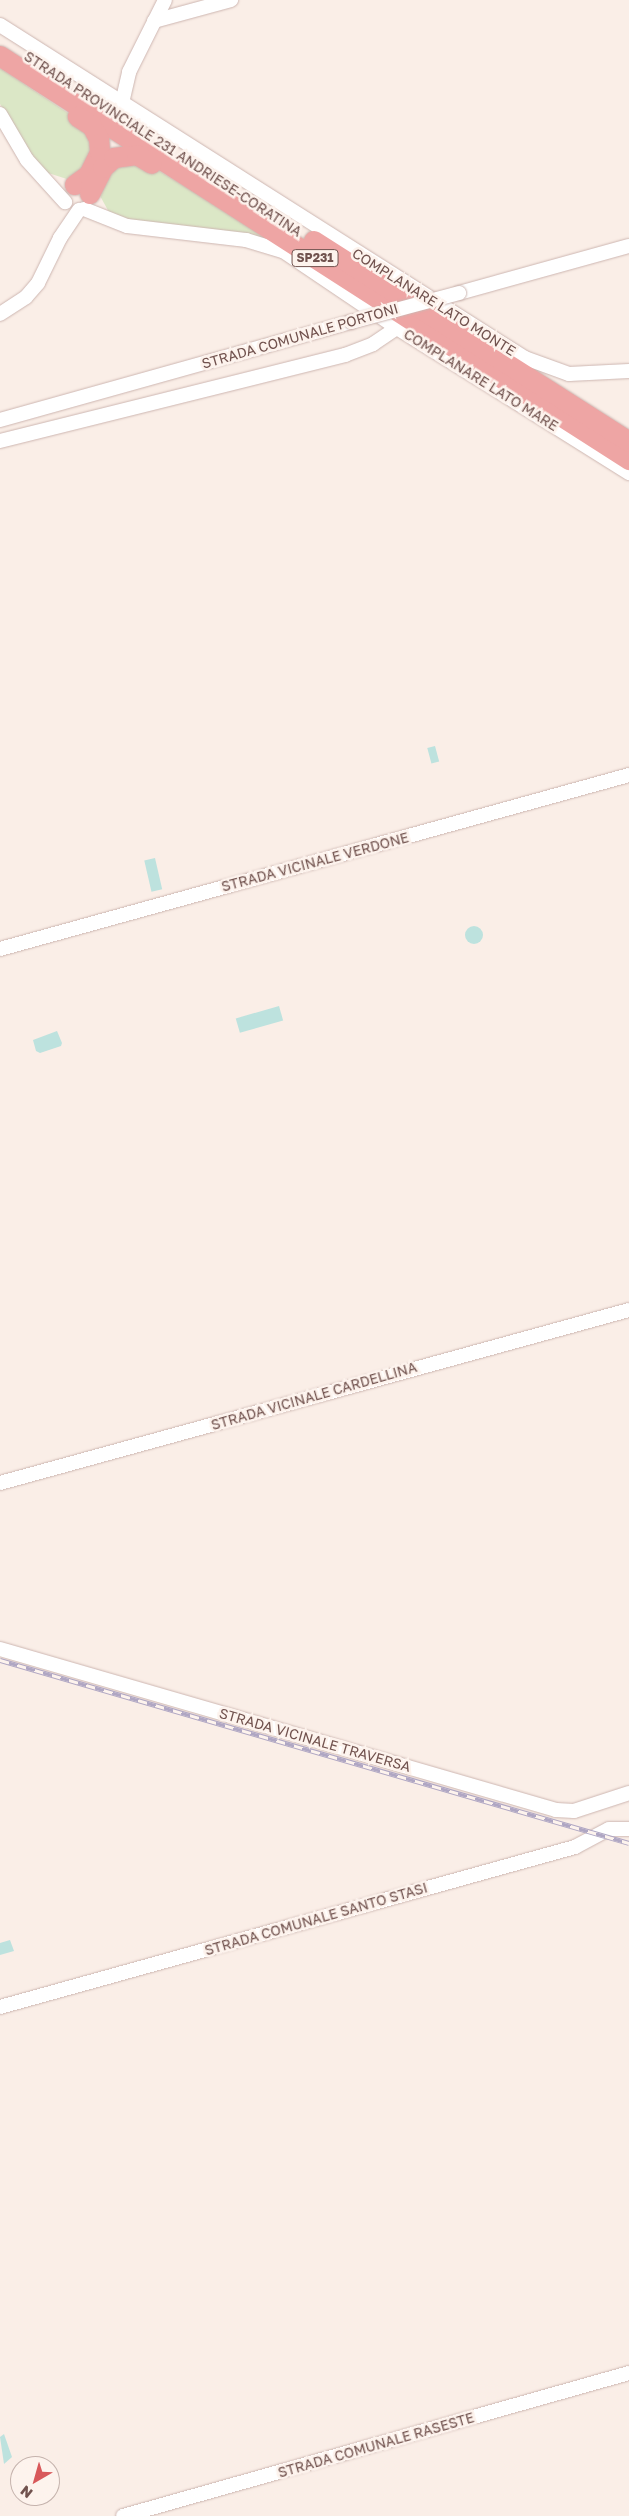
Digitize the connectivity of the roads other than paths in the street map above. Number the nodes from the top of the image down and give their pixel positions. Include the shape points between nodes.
1 (165, 0) edge
2 (231, 0) edge
3 (154, 21) junction
4 (0, 25) edge
5 (0, 41) edge
6 (0, 56) edge
7 (22, 70) junction
8 (129, 72) junction
9 (107, 93) junction
10 (122, 103) junction
11 (0, 114) edge
12 (78, 199) junction
13 (223, 199) junction
14 (629, 246) edge
15 (0, 314) edge
16 (397, 328) junction
17 (629, 371) edge
18 (554, 394) junction
19 (0, 420) edge
20 (629, 433) edge
21 (0, 441) edge
22 (629, 442) edge
23 (629, 460) edge
24 (629, 472) edge
25 (629, 775) edge
26 (0, 949) edge
27 (629, 1310) edge
28 (0, 1482) edge
29 (0, 1648) edge
30 (629, 1794) edge
31 (629, 1829) edge
32 (0, 2008) edge
33 (629, 2373) edge
34 (123, 2516) edge

1 - 3 street
2 - 3 street
3 - 8 street
4 - 9 street, COMPLANARE LATO MONTE
5 - 18 highway, STRADA PROVINCIALE 231 ANDRIESE-CORATINA / SP231
6 - 7 highway, STRADA PROVINCIALE 231 ANDRIESE-CORATINA / SP231
7 - 12 highway via 36,89 92,126 99,139 96,165
7 - 13 highway, STRADA PROVINCIALE 231 ANDRIESE-CORATINA / SP231
8 - 9 street
8 - 10 street
9 - 10 street, COMPLANARE LATO MONTE
10 - 17 street, COMPLANARE LATO MONTE via 525,358 569,374
11 - 12 street, COMPLANARE LATO MARE via 27,160 41,176
12 - 13 highway via 103,168 114,158 126,154 137,155 198,192
12 - 15 street via 38,283 26,297
12 - 16 street, COMPLANARE LATO MARE via 109,220 127,226 246,240 275,248
13 - 23 highway, STRADA PROVINCIALE 231 ANDRIESE-CORATINA / SP231
14 - 19 street, STRADA COMUNALE PORTONI, bridge
16 - 21 street via 373,344 345,355
16 - 24 street, COMPLANARE LATO MARE
18 - 20 highway
18 - 22 highway, STRADA PROVINCIALE 231 ANDRIESE-CORATINA / SP231
25 - 26 street, STRADA VICINALE VERDONE
27 - 28 street, STRADA VICINALE CARDELLINA
29 - 30 street, STRADA VICINALE TRAVERSA via 556,1810 574,1811
31 - 32 street, STRADA COMUNALE SANTO STASI via 609,1829 575,1847
33 - 34 street, STRADA COMUNALE RASESTE

